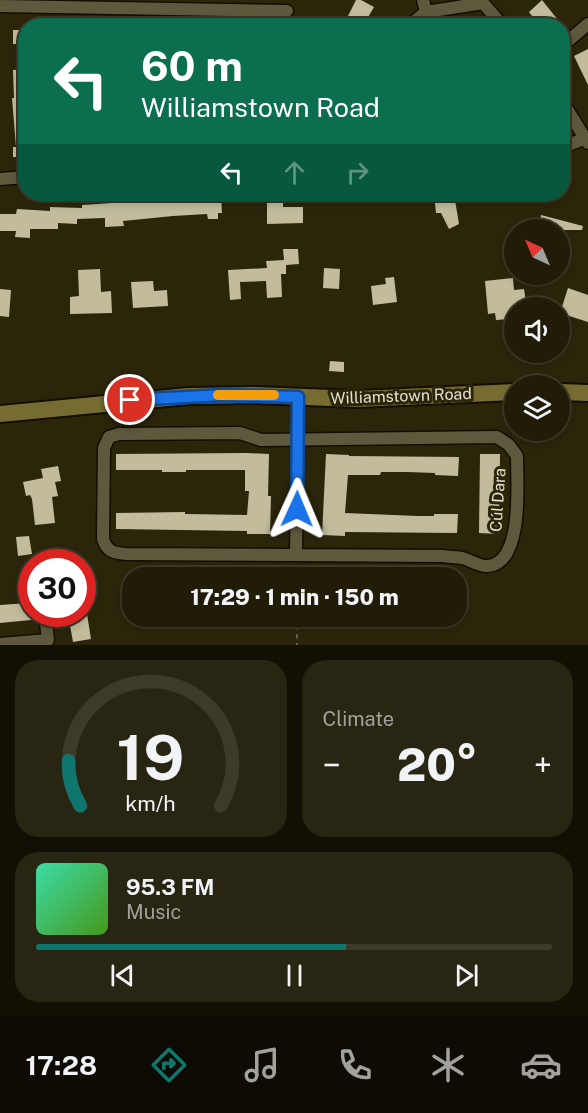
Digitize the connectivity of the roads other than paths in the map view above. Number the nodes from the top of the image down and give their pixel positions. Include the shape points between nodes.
1 (238, 5) edge
2 (0, 6) edge
3 (425, 6) edge
4 (287, 11) dead end
5 (415, 18) edge
6 (496, 18) edge
7 (588, 24) edge
8 (570, 39) edge
9 (570, 113) edge
10 (587, 140) edge
11 (570, 145) edge
12 (18, 178) edge
13 (0, 179) edge
14 (504, 392) edge
15 (570, 392) edge
16 (588, 393) edge
17 (298, 397) junction
18 (0, 414) edge
19 (297, 439) junction
20 (296, 555) junction
21 (46, 627) edge
22 (0, 644) edge

1 - 2 street
1 - 4 street
3 - 5 street
3 - 6 street via 483,3
7 - 8 street
9 - 10 street
10 - 11 street
12 - 13 street
14 - 17 street, Williamstown Road via 357,399
15 - 16 street
17 - 18 street, Williamstown Road via 150,398
17 - 19 street
19 - 20 street
19 - 20 street, Cúl Dara via 261,440 240,433 109,437 104,448 103,539 109,550 126,554
19 - 20 street, Cúl Dara via 497,437 517,456 516,524 508,551 494,566 443,556
21 - 22 street via 48,640

